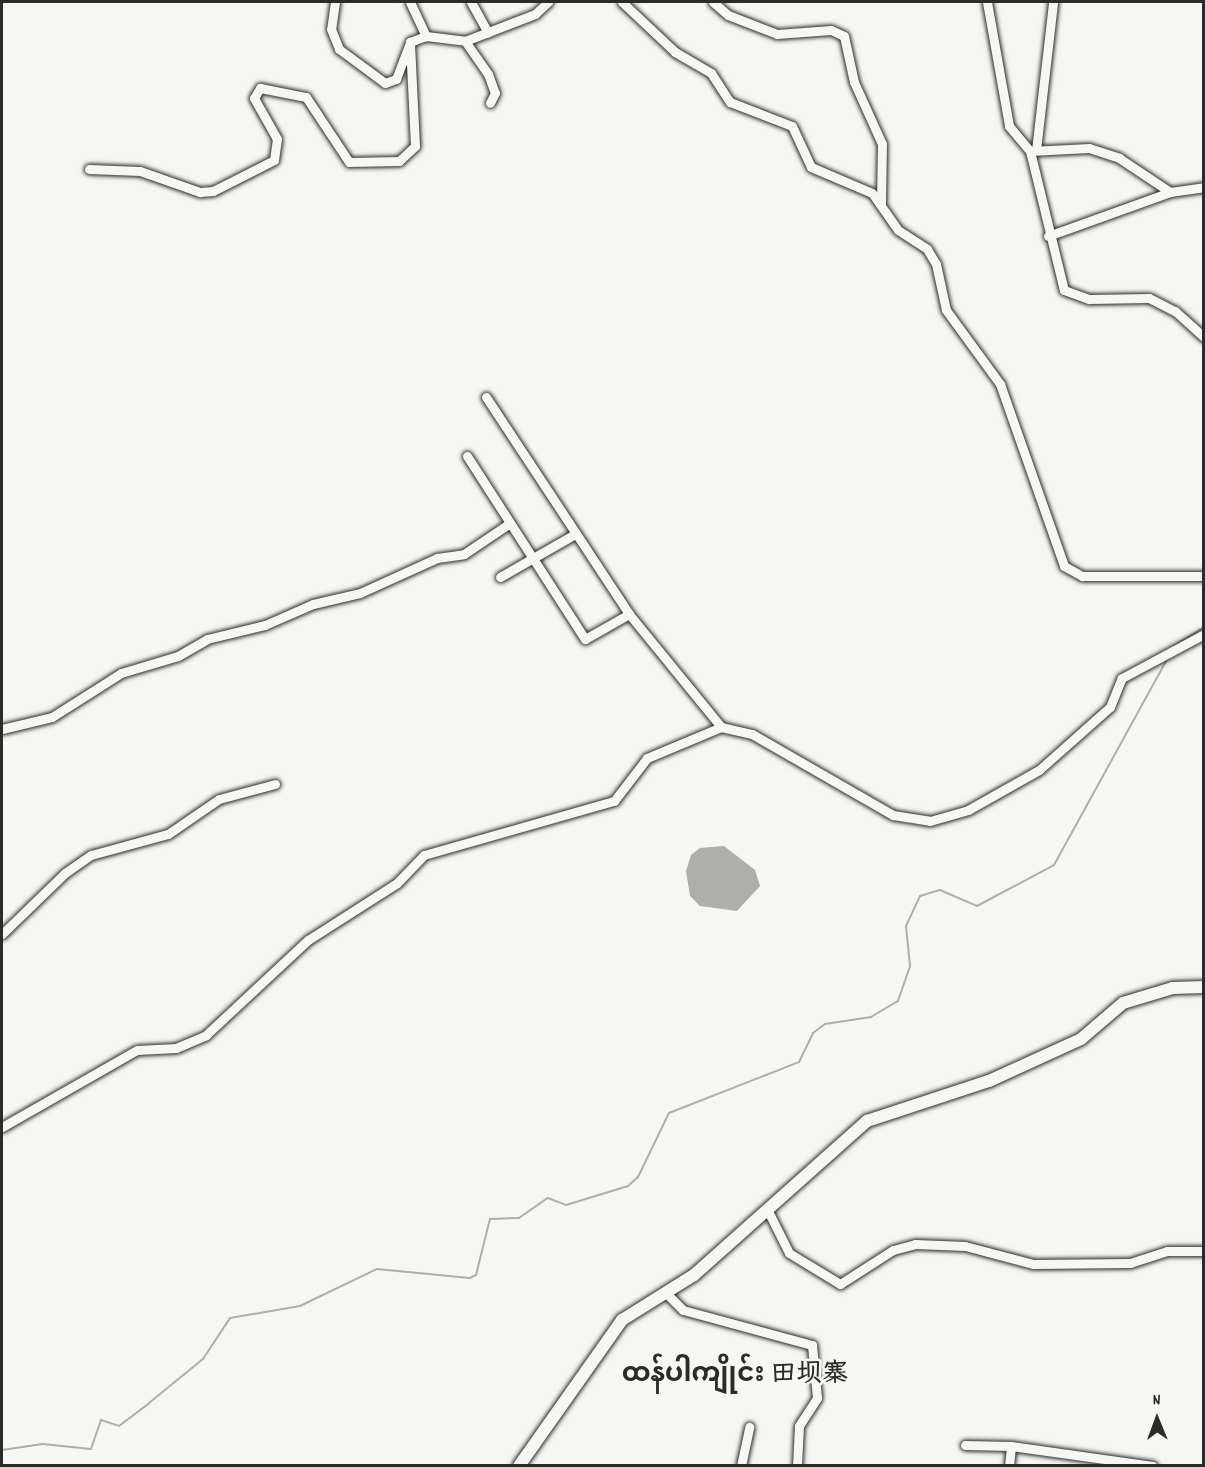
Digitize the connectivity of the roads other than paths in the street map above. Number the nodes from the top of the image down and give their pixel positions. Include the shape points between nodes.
1 (335, 2) edge
2 (410, 2) edge
3 (471, 2) edge
4 (548, 2) edge
5 (622, 2) edge
6 (713, 2) edge
7 (987, 2) edge
8 (1053, 2) edge
9 (488, 33) junction
10 (426, 36) junction
11 (465, 40) junction
12 (411, 42) junction
13 (490, 103) dead end
14 (1033, 151) junction
15 (89, 169) dead end
16 (1203, 188) edge
17 (1170, 192) junction
18 (881, 204) junction
19 (1048, 236) junction
20 (1203, 337) edge
21 (486, 397) dead end
22 (467, 456) dead end
23 (510, 523) junction
24 (575, 534) junction
25 (534, 558) junction
26 (1203, 576) edge
27 (500, 577) dead end
28 (629, 614) junction
29 (1203, 634) edge
30 (721, 727) junction
31 (2, 729) edge
32 (275, 784) dead end
33 (2, 934) edge
34 (1203, 987) edge
35 (2, 1127) edge
36 (767, 1209) junction
37 (1203, 1251) edge
38 (666, 1293) junction
39 (749, 1427) dead end
40 (965, 1445) dead end
41 (1011, 1446) junction
42 (519, 1466) edge
43 (741, 1466) edge
44 (797, 1466) edge
45 (1009, 1466) edge
46 (1153, 1466) edge

1 - 12 street via 331,28 339,49 385,83 396,79
2 - 10 street
3 - 9 street
4 - 9 street via 535,14
5 - 18 street via 675,52 711,73 730,102 792,126 811,167 872,193
6 - 18 street via 728,15 777,33 831,30 844,36 854,82 882,144
7 - 14 street via 1009,126
8 - 14 street
9 - 11 street
10 - 11 street
10 - 12 street
11 - 13 street via 488,74 495,93
12 - 15 street via 415,146 399,161 378,166 349,162 306,97 260,88 254,98 277,139 277,152 265,166 234,181 200,192 140,171
14 - 17 street via 1089,148 1119,158
14 - 19 street
16 - 17 street
17 - 19 street
18 - 26 street via 898,230 927,249 936,264 946,310 991,365 1064,566 1082,576
19 - 20 street via 1064,290 1089,299 1149,298 1175,311
21 - 24 street
22 - 23 street
23 - 25 street
23 - 31 street via 464,554 437,558 360,593 313,603 265,625 207,639 178,656 121,673 52,717
24 - 25 street
24 - 28 street
25 - 27 street
25 - 28 street via 585,639
28 - 30 street
29 - 30 street via 1171,655 1122,678 1110,707 1039,770 968,810 930,820 894,815 752,734
30 - 35 street via 647,758 614,801 424,855 381,895 308,940 206,1035 176,1048 137,1050
32 - 33 street via 219,799 168,834 91,855 65,873
34 - 36 main road via 1173,988 1123,1003 1081,1039 1029,1063 867,1121
36 - 37 street via 789,1253 840,1284 893,1250 915,1244 965,1246 1033,1264 1130,1263 1167,1251
36 - 38 main road
38 - 42 main road via 622,1320
38 - 44 street via 683,1310 812,1345 817,1398 799,1426
39 - 43 street
40 - 41 street
41 - 45 street
41 - 46 street

